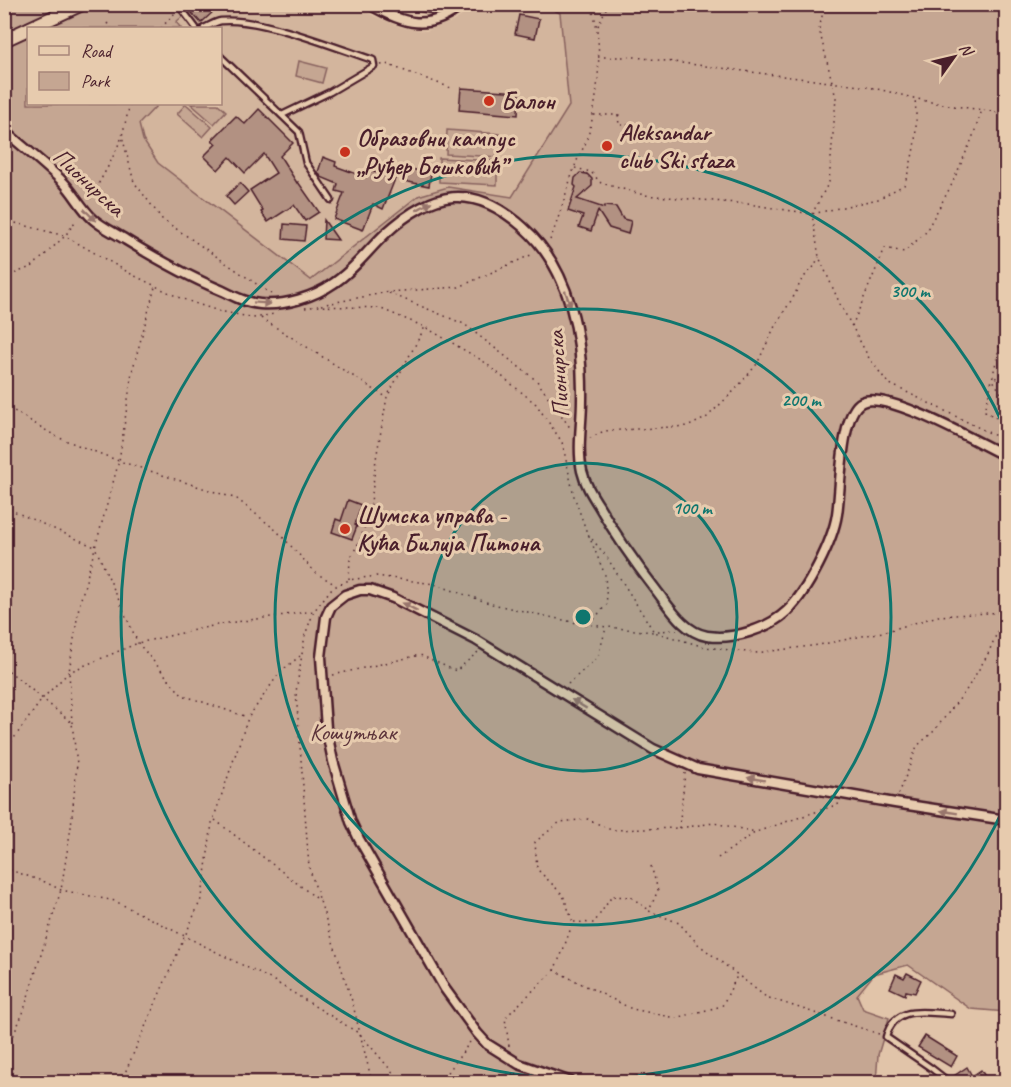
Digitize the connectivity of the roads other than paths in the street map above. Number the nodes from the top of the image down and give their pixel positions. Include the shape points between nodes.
1 (82, 4) edge
2 (369, 4) edge
3 (463, 4) edge
4 (179, 7) edge
5 (33, 27) edge
6 (195, 27) edge
7 (206, 27) edge
8 (27, 30) edge
9 (4, 40) edge
10 (222, 58) edge
11 (282, 115) junction
12 (4, 130) edge
13 (331, 200) dead end
14 (1006, 456) edge
15 (1006, 820) edge
16 (951, 1014) dead end
17 (571, 1083) edge
18 (949, 1083) edge

1 - 5 street
2 - 3 street via 408,23 447,15
4 - 6 lane
7 - 11 lane via 219,21 249,23 373,60 374,66
8 - 9 street
10 - 11 lane
11 - 13 lane via 299,132 306,163
12 -> 14 street, Пионирска via 65,184 95,221 205,283 258,304 284,308 331,286 399,222 422,206 445,198 467,197 494,206 523,227 544,250 572,309 581,351 580,442 585,482 659,595 694,633 713,637 737,635 773,622 793,606 832,534 848,423 854,408 862,402 878,399 901,406
15 -> 17 street via 712,773 684,764 653,749 486,645 393,598 370,590 345,595 328,611 321,657 326,728 355,831 445,989 477,1033 519,1064
16 - 18 lane via 905,1013 892,1021 886,1037

